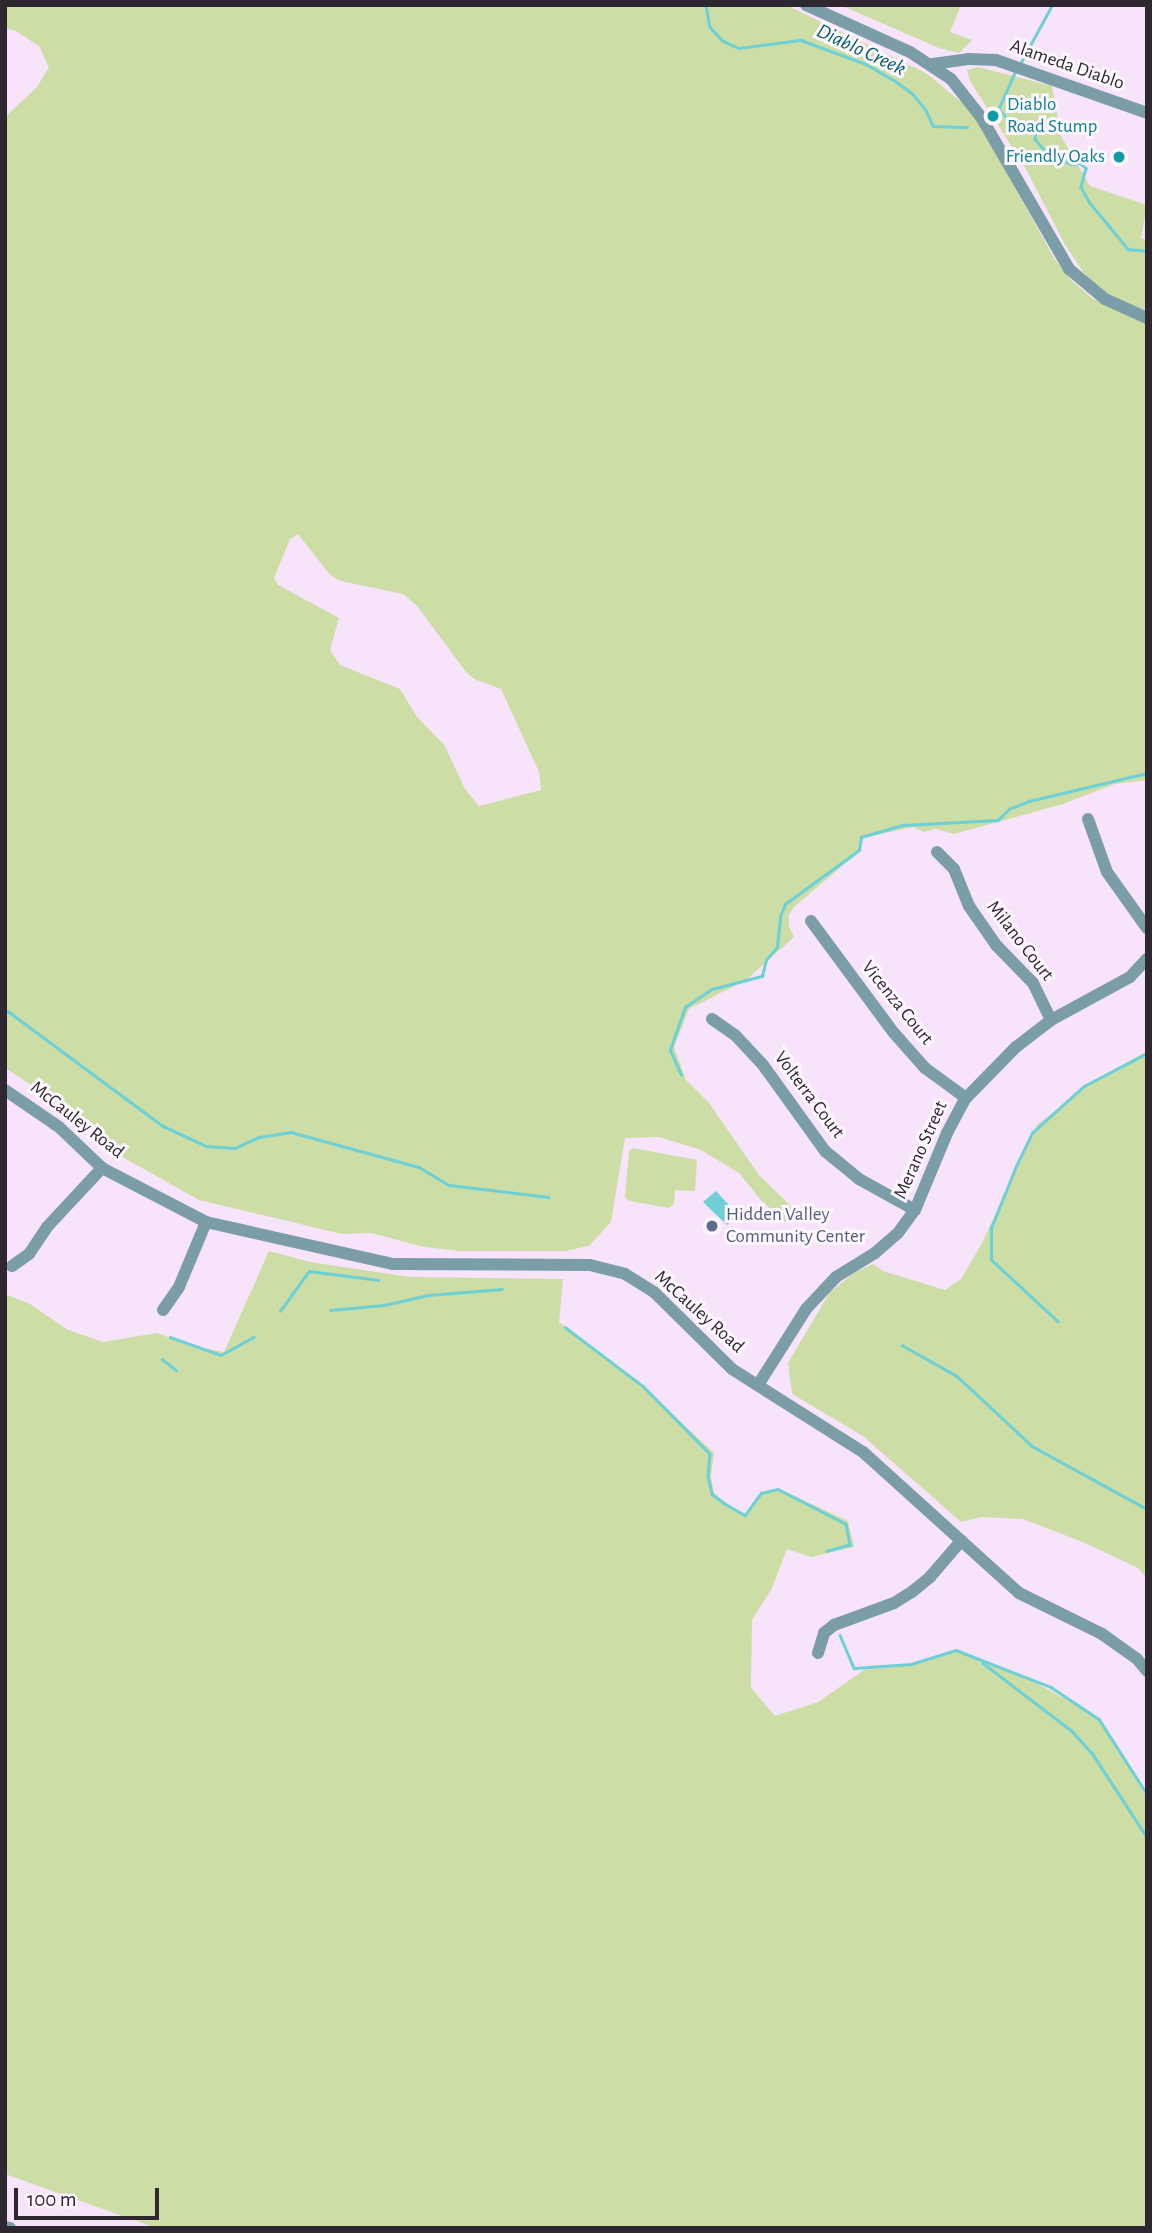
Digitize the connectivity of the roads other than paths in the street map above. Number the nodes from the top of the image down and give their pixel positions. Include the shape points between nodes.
1 (806, 5) edge
2 (933, 64) junction
3 (1147, 113) edge
4 (1147, 318) edge
5 (1088, 819) dead end
6 (937, 852) dead end
7 (811, 920) dead end
8 (1147, 928) edge
9 (1147, 959) edge
10 (712, 1019) dead end
11 (1051, 1020) junction
12 (5, 1090) edge
13 (966, 1098) junction
14 (102, 1168) junction
15 (915, 1210) junction
16 (206, 1222) junction
17 (12, 1266) dead end
18 (163, 1310) dead end
19 (758, 1385) junction
20 (961, 1541) junction
21 (818, 1653) dead end
22 (1147, 1671) edge

1 - 2 street
2 - 3 street, Alameda Diablo via 983,59 1008,63
2 - 4 street via 976,110 1074,275 1105,299
5 - 8 street via 1107,872
6 - 11 street, Milano Court via 954,869 968,906 996,945 1033,983
7 - 13 street, Vicenza Court via 894,1033 925,1068
9 - 11 street, Merano Street via 1130,977
10 - 15 street, Volterra Court via 763,1065 825,1151 859,1179
11 - 13 street, Merano Street via 1016,1047
12 - 14 street, McCauley Road via 59,1127
13 - 15 street, Merano Street
14 - 16 street, McCauley Road
14 - 17 street via 47,1227 29,1254
15 - 19 street, Merano Street via 898,1233 836,1277 814,1301
16 - 18 street via 179,1287
16 - 19 street, McCauley Road via 393,1264 607,1268 654,1292 732,1369
19 - 20 street, McCauley Road via 863,1452
20 - 21 street via 930,1577 894,1604 834,1625 824,1633
20 - 22 street, McCauley Road via 1019,1593 1102,1634

